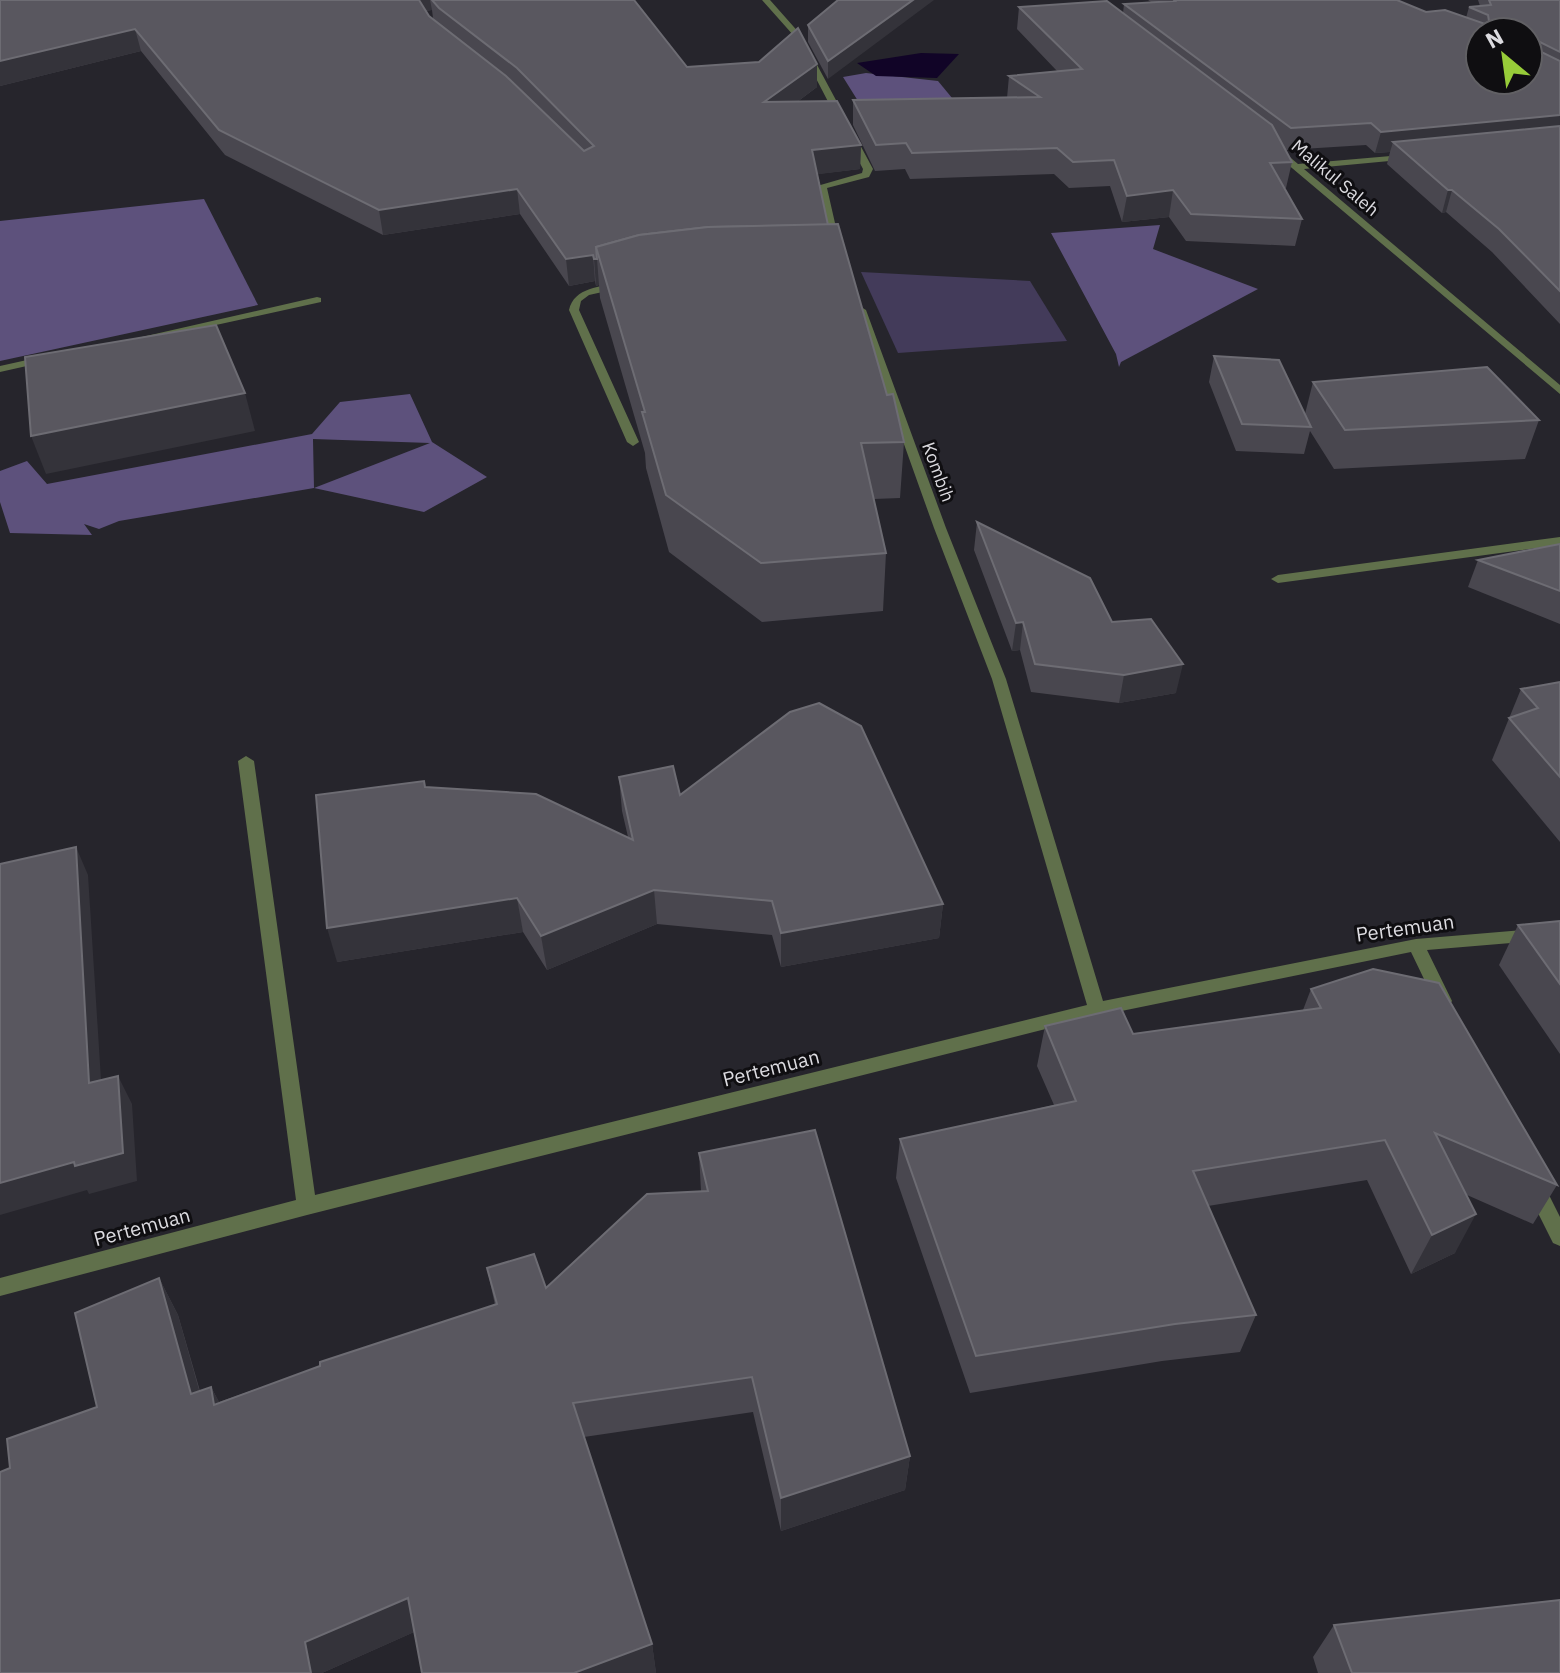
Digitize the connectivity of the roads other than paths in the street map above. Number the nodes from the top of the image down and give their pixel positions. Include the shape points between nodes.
1 (766, 0) edge
2 (1262, 139) edge
3 (1421, 155) edge
4 (1298, 167) junction
5 (841, 254) edge
6 (631, 283) edge
7 (856, 296) edge
8 (317, 300) dead end
9 (121, 343) edge
10 (60, 356) edge
11 (0, 369) edge
12 (1560, 391) edge
13 (633, 442) dead end
14 (1560, 541) edge
15 (1278, 579) dead end
16 (246, 761) dead end
17 (1560, 933) edge
18 (1416, 945) junction
19 (1097, 1009) junction
20 (1451, 1016) edge
21 (1528, 1173) edge
22 (307, 1206) junction
23 (1560, 1237) edge
24 (0, 1287) edge

1 - 5 street via 797,35 868,169 866,175 822,186
2 - 4 street, Malikul Saleh
3 - 4 street
4 - 12 street, Malikul Saleh
6 - 13 street via 586,293 576,300 574,310
7 - 19 street, Kombih via 999,679
8 - 9 street
10 - 11 street
14 - 15 street
16 - 22 street
17 - 18 street, Pertemuan
18 - 19 street, Pertemuan
18 - 20 street
19 - 22 street, Pertemuan
21 - 23 street
22 - 24 street, Pertemuan

